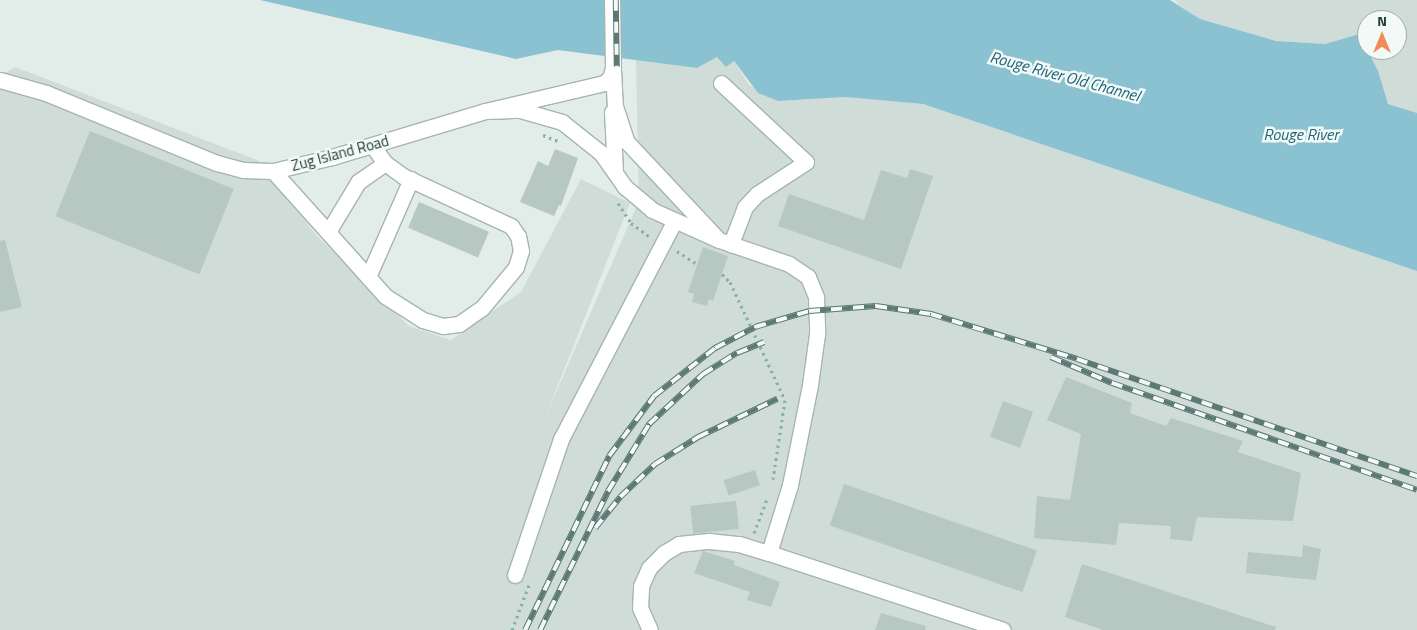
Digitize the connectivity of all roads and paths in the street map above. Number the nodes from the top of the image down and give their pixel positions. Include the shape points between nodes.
1 (612, 0) edge
2 (613, 75) junction
3 (0, 80) edge
4 (721, 83) dead end
5 (486, 111) junction
6 (536, 133) dead end
7 (564, 144) dead end
8 (372, 145) junction
9 (385, 163) junction
10 (273, 171) junction
11 (615, 173) junction
12 (411, 180) junction
13 (614, 196) dead end
14 (674, 222) junction
15 (328, 232) junction
16 (725, 242) junction
17 (665, 244) junction
18 (698, 264) dead end
19 (722, 274) dead end
20 (368, 277) junction
21 (772, 488) dead end
22 (768, 496) dead end
23 (751, 548) junction
24 (768, 554) junction
25 (515, 575) dead end
26 (650, 630) edge
27 (1003, 630) edge

1 - 2 street
2 - 5 street, Zug Island Road via 604,83
2 - 11 street
2 - 16 street via 619,120 633,151
3 - 10 street, Zug Island Road via 46,93 217,163 243,170
4 - 16 street via 806,162 757,194 745,207
5 - 8 street, Zug Island Road
5 - 11 street via 520,110 562,122 591,144
6 - 7 path
8 - 9 street
8 - 10 street, Zug Island Road
9 - 12 street
9 - 15 street via 358,182
10 - 15 street
11 - 14 street via 639,201
12 - 20 street
12 - 20 street via 511,226 518,236 521,251 516,267 501,289 470,318 459,324 443,326 404,310
13 - 17 path via 631,223
14 - 16 street
14 - 17 street
15 - 20 street
16 - 24 street via 789,264 808,277 816,297 817,334 801,436 790,485
17 - 18 path
17 - 25 street via 561,440
19 - 21 path via 730,282 786,400
22 - 23 path via 754,529
23 - 24 street
23 - 26 street via 709,542 679,544 664,553 649,568 641,586 640,608
24 - 27 street

